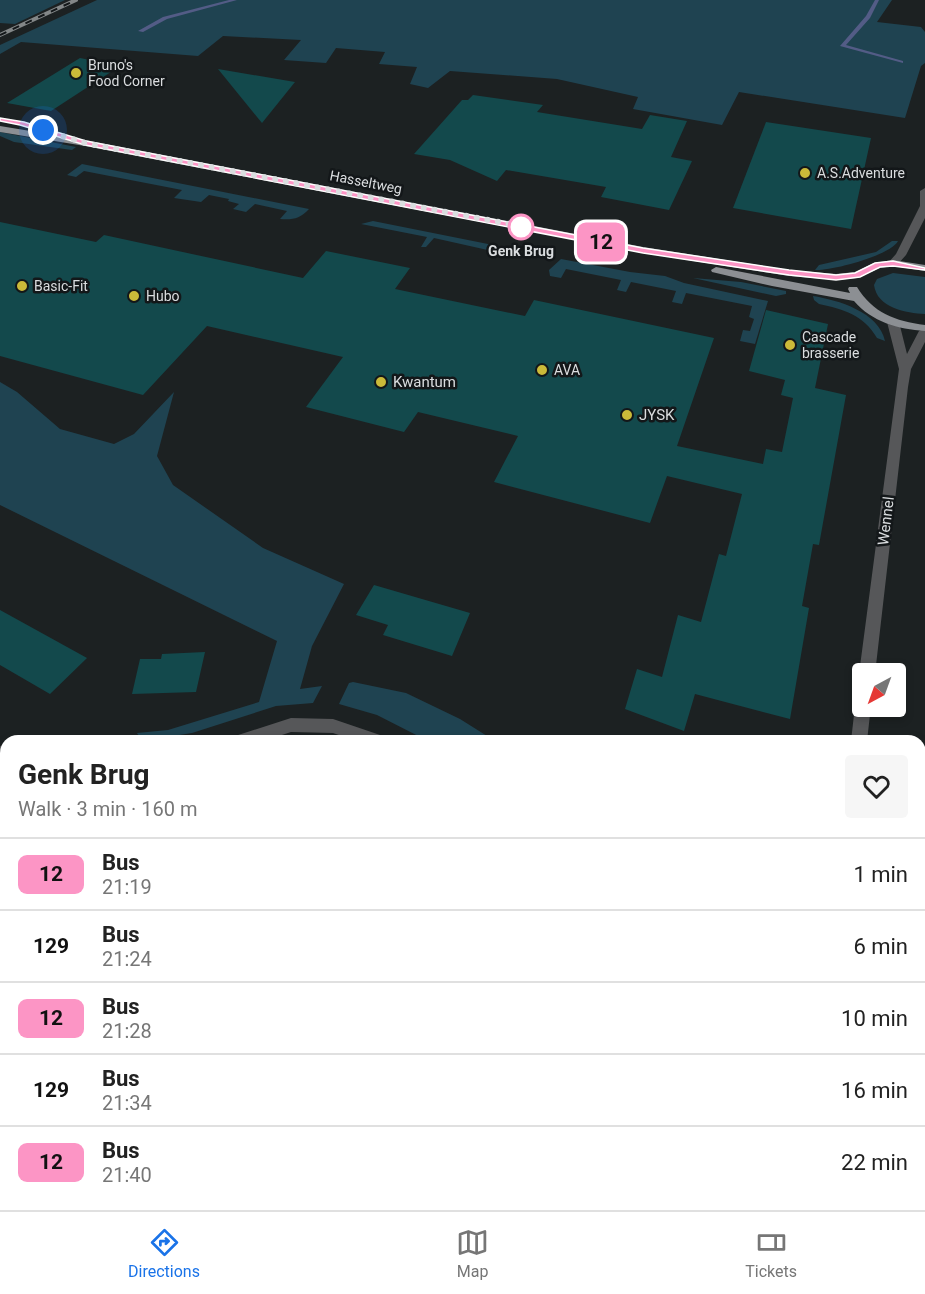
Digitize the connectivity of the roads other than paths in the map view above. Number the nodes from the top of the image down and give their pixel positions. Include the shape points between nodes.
1 (0, 120) edge
2 (0, 129) edge
3 (85, 143) junction
4 (925, 191) edge
5 (924, 212) edge
6 (643, 250) junction
7 (893, 263) junction
8 (925, 268) edge
9 (857, 275) junction
10 (857, 298) junction
11 (893, 322) junction
12 (925, 329) edge
13 (905, 369) junction
14 (868, 663) edge
15 (862, 717) edge
16 (260, 735) edge
17 (359, 735) edge
18 (860, 735) edge

1 - 3 main road, Hasseltweg
2 - 3 main road, Hasseltweg
3 - 6 main road, Hasseltweg
4 - 5 street
5 - 7 street
6 - 9 main road, Hasseltweg via 810,275
6 - 10 main road, Hasseltweg via 751,279
7 - 8 main road, Hasseltweg
7 - 9 main road, Hasseltweg
9 - 10 main road via 853,282
10 - 11 main road, Hasseltweg via 877,315
11 - 12 main road, Hasseltweg
11 - 13 street, Wennel
12 - 13 street, Wennel
13 - 14 street, Wennel
15 - 18 street
16 - 17 street via 291,725 333,726

